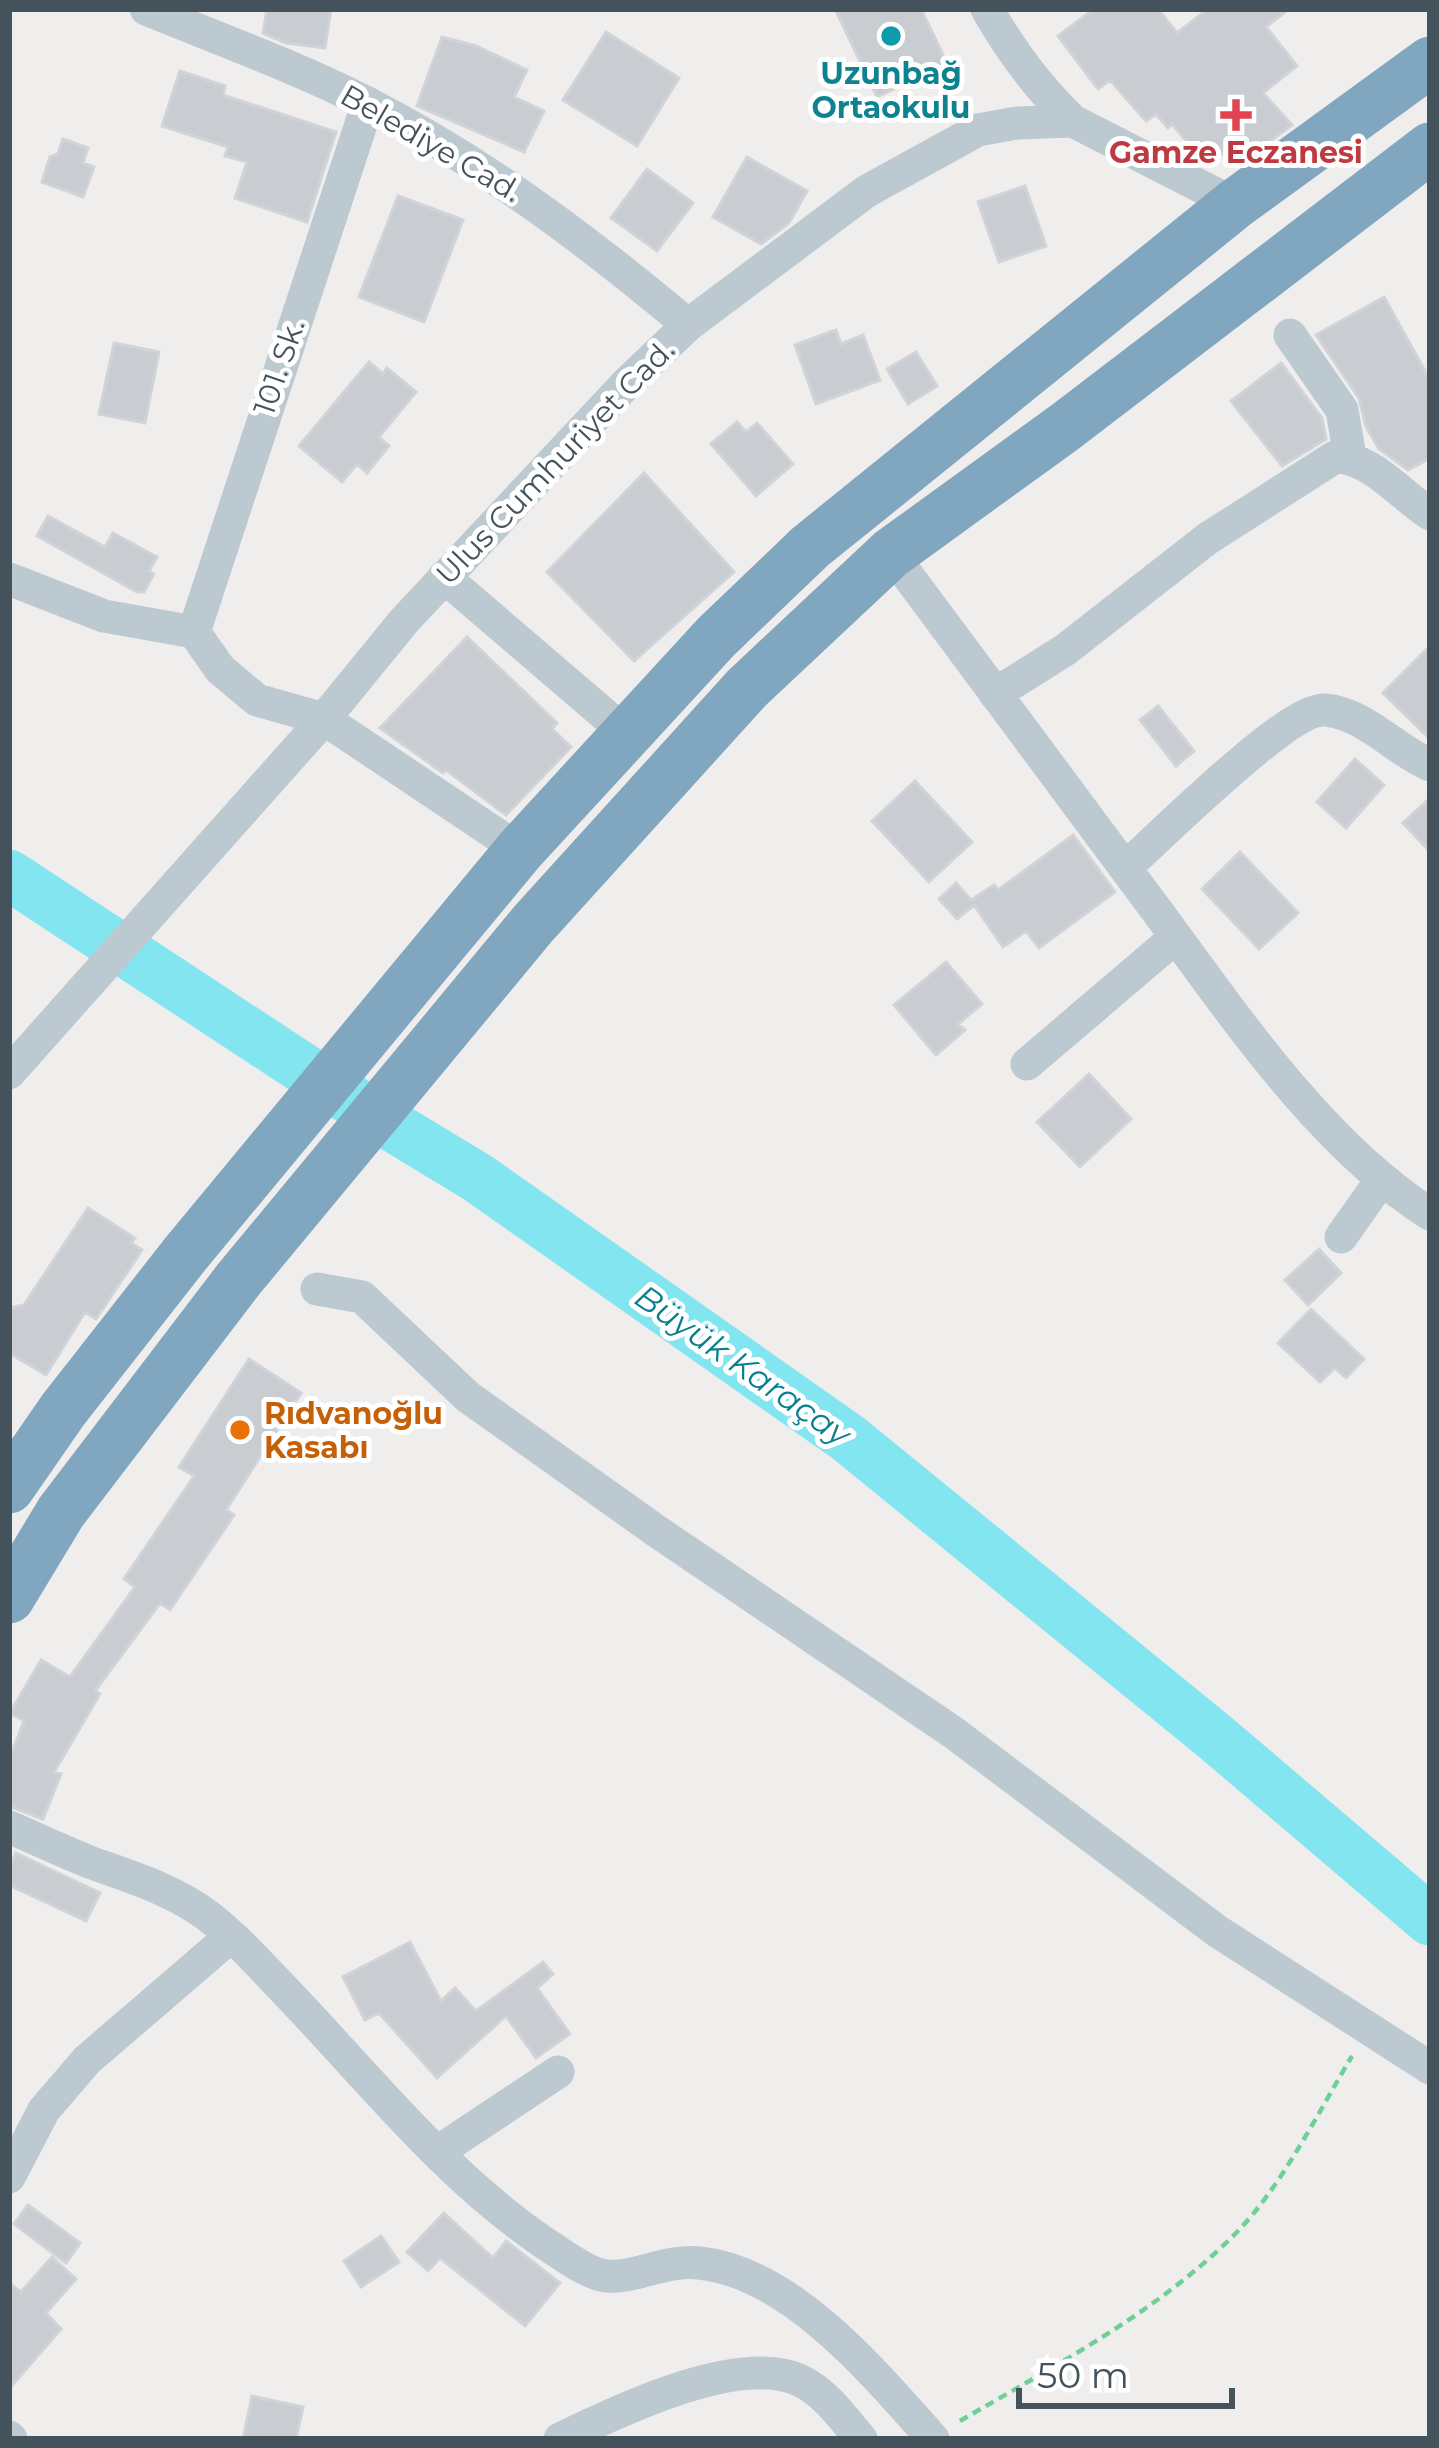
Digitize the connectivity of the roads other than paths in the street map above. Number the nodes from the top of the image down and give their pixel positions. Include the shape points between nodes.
1 (146, 9) edge
2 (987, 9) edge
3 (1430, 62) edge
4 (368, 103) junction
5 (1073, 121) junction
6 (1430, 148) edge
7 (1235, 204) junction
8 (688, 325) junction
9 (1290, 334) dead end
10 (1350, 457) junction
11 (1430, 514) edge
12 (891, 554) junction
13 (444, 577) junction
14 (9, 580) edge
15 (194, 632) junction
16 (995, 694) junction
17 (324, 718) junction
18 (626, 733) junction
19 (1430, 765) edge
20 (520, 850) junction
21 (1125, 868) junction
22 (1176, 937) junction
23 (1027, 1064) dead end
24 (9, 1073) edge
25 (1382, 1179) junction
26 (1430, 1214) edge
27 (1341, 1237) dead end
28 (317, 1289) dead end
29 (9, 1488) edge
30 (9, 1598) edge
31 (9, 1827) edge
32 (230, 1937) junction
33 (1430, 2068) edge
34 (558, 2072) dead end
35 (439, 2151) junction
36 (9, 2177) edge
37 (933, 2438) edge
38 (560, 2439) edge
39 (861, 2439) edge

1 - 4 street, Belediye Cad.
2 - 5 street via 1011,51
3 - 7 highway
4 - 8 street, Belediye Cad. via 515,190
4 - 15 street, 101. Sk.
5 - 7 street, Ulus Cumhuriyet Cad.
5 - 8 street, Ulus Cumhuriyet Cad. via 978,130 867,191
6 - 12 highway
7 - 18 highway via 810,547
8 - 13 street, Ulus Cumhuriyet Cad.
9 - 10 street via 1342,410
10 - 11 street
10 - 16 street via 1335,457 1208,539
12 - 16 street
12 - 30 highway via 747,688 533,924 238,1280 61,1512
13 - 17 street, Ulus Cumhuriyet Cad.
13 - 18 street
14 - 15 street via 104,616
15 - 17 street via 220,669 257,700
16 - 21 street
17 - 20 street
17 - 24 street, Ulus Cumhuriyet Cad.
18 - 20 highway
19 - 21 street via 1355,720 1311,710
20 - 29 highway via 187,1253
21 - 22 street
22 - 23 street
22 - 25 street via 1223,1003
25 - 26 street
25 - 27 street
28 - 33 street via 362,1297 468,1397 954,1733 1217,1931
31 - 32 street via 183,1900
32 - 35 street
32 - 36 street via 87,2060 44,2110
34 - 35 street
35 - 37 street via 528,2230 602,2276 677,2261 750,2278 826,2327
38 - 39 street via 650,2397 748,2372 803,2382

